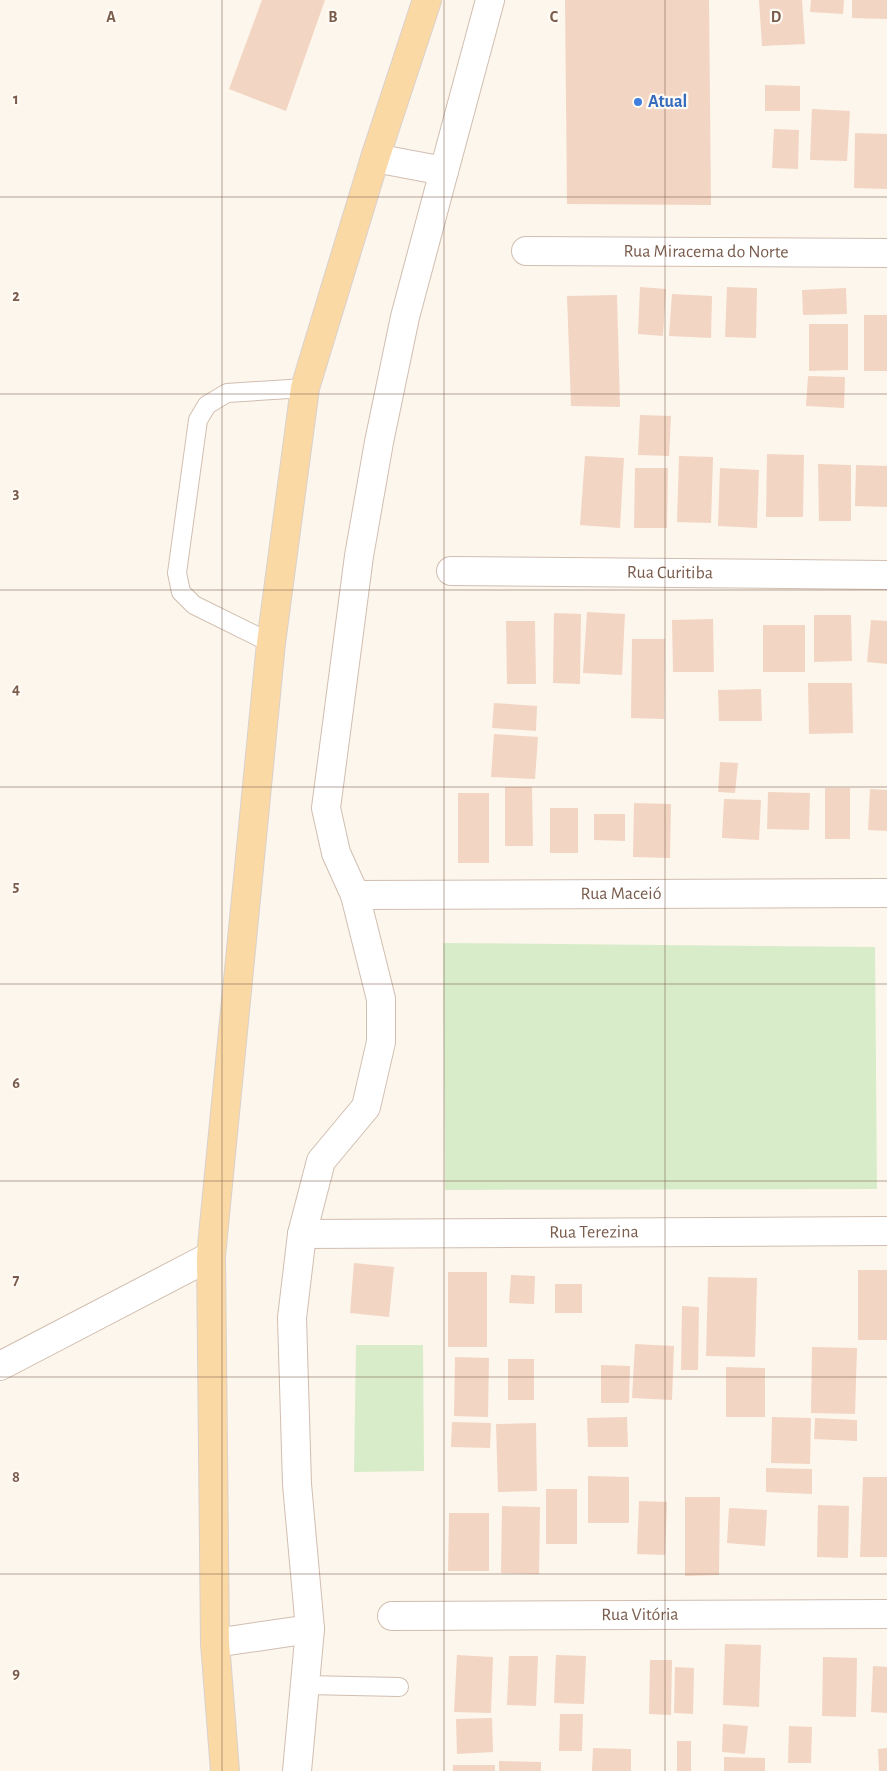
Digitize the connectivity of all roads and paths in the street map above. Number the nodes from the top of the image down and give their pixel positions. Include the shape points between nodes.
1 (427, 0) edge
2 (490, 0) edge
3 (375, 158) junction
4 (444, 172) junction
5 (526, 251) dead end
6 (887, 252) edge
7 (305, 388) junction
8 (451, 571) dead end
9 (887, 575) edge
10 (271, 643) junction
11 (887, 893) edge
12 (356, 895) junction
13 (887, 1231) edge
14 (302, 1234) junction
15 (211, 1256) junction
16 (0, 1366) edge
17 (887, 1614) edge
18 (392, 1616) dead end
19 (310, 1629) junction
20 (215, 1643) junction
21 (305, 1685) junction
22 (399, 1686) dead end
23 (226, 1771) edge
24 (298, 1771) edge

1 - 3 main road
2 - 4 street
3 - 4 street
3 - 7 main road
4 - 12 street via 404,317 379,442 359,556 333,750 326,808 336,854
5 - 6 street, Rua Miracema do Norte
7 - 10 main road
7 - 10 lane via 227,393 207,405 198,420 177,573 181,592 194,605
8 - 9 street, Rua Curitiba
10 - 15 main road
11 - 12 street, Rua Maceió
12 - 14 street via 381,999 382,1042 366,1107 321,1161
13 - 14 street, Rua Terezina
14 - 19 street via 292,1318 297,1484
15 - 16 street
15 - 20 main road
17 - 18 street, Rua Vitória
19 - 20 street
19 - 21 street
20 - 23 main road
21 - 22 lane
21 - 24 street

